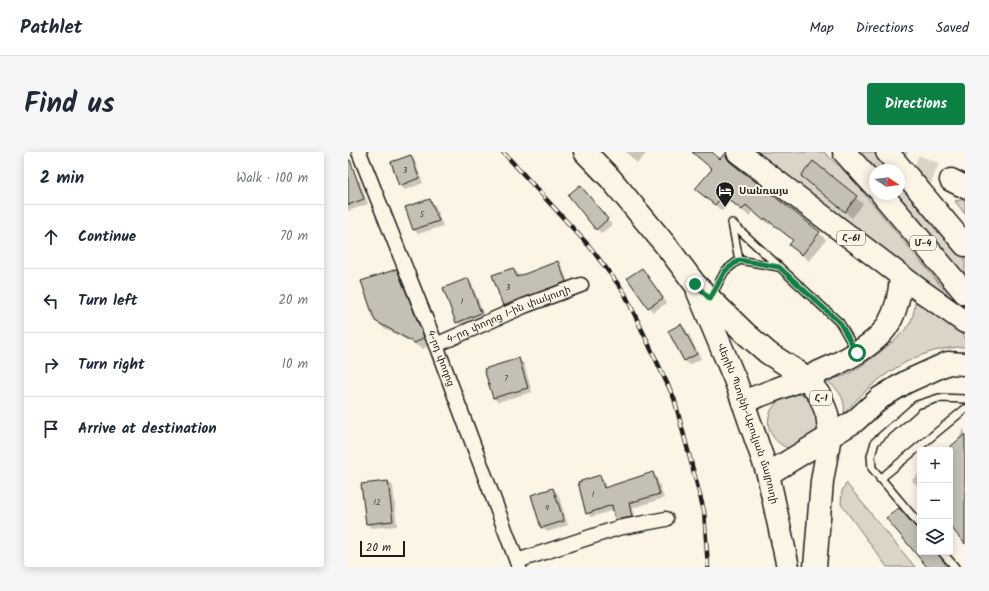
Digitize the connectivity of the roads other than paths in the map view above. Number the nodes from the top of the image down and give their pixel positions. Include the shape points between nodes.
1 (359, 152) edge
2 (585, 152) edge
3 (738, 152) edge
4 (844, 152) edge
5 (887, 152) edge
6 (869, 179) edge
7 (887, 200) edge
8 (965, 245) edge
9 (739, 260) junction
10 (779, 267) junction
11 (901, 276) junction
12 (695, 284) junction
13 (581, 285) dead end
14 (965, 293) edge
15 (710, 299) junction
16 (965, 322) edge
17 (436, 345) junction
18 (857, 353) junction
19 (965, 364) edge
20 (806, 377) junction
21 (965, 399) edge
22 (743, 402) junction
23 (965, 409) edge
24 (830, 436) junction
25 (768, 474) junction
26 (880, 479) junction
27 (666, 519) dead end
28 (917, 522) edge
29 (945, 555) edge
30 (518, 564) edge
31 (788, 567) edge
32 (815, 567) edge
33 (955, 567) edge

1 - 17 street, 4-րդ փողոց
2 - 12 main road, Վերին Պտղնի-Աբովյան մայրուղի / Հ-1 via 610,178
3 - 11 main road, Հ-61
4 - 6 main road
5 - 8 main road
7 - 14 main road, Մ-4
9 - 10 lane
9 - 10 lane via 732,223
9 - 15 lane via 725,271
10 - 18 lane via 840,323
11 - 16 main road, Հ-61
11 - 18 main road via 900,295 889,324 879,337
12 - 15 main road, Վերին Պտղնի-Աբովյան մայրուղի / Հ-1
12 - 22 main road, Վերին Պտղնի-Աբովյան մայրուղի / Հ-1
13 - 17 street, 4-րդ փողոց 1-ին փակուղի via 524,306
15 - 20 main road, Վերին Պտղնի-Աբովյան մայրուղի / Հ-1 via 768,353
17 - 30 street, 4-րդ փողոց
18 - 20 main road
19 - 24 main road via 948,363 906,382 880,398 856,421
20 - 22 main road
20 - 24 main road, Վերին Պտղնի-Աբովյան մայրուղի / Հ-1 via 820,396 827,414
21 - 26 lane via 939,398 917,405 875,442 871,456 872,468
22 - 25 main road, Վերին Պտղնի-Աբովյան մայրուղի / Հ-1
23 - 26 lane
24 - 25 main road
24 - 32 main road, Վերին Պտղնի-Աբովյան մայրուղի / Հ-1 via 822,481
25 - 31 main road, Վերին Պտղնի-Աբովյան մայրուղի / Հ-1
26 - 28 lane
27 - 30 street via 618,528
29 - 33 lane

